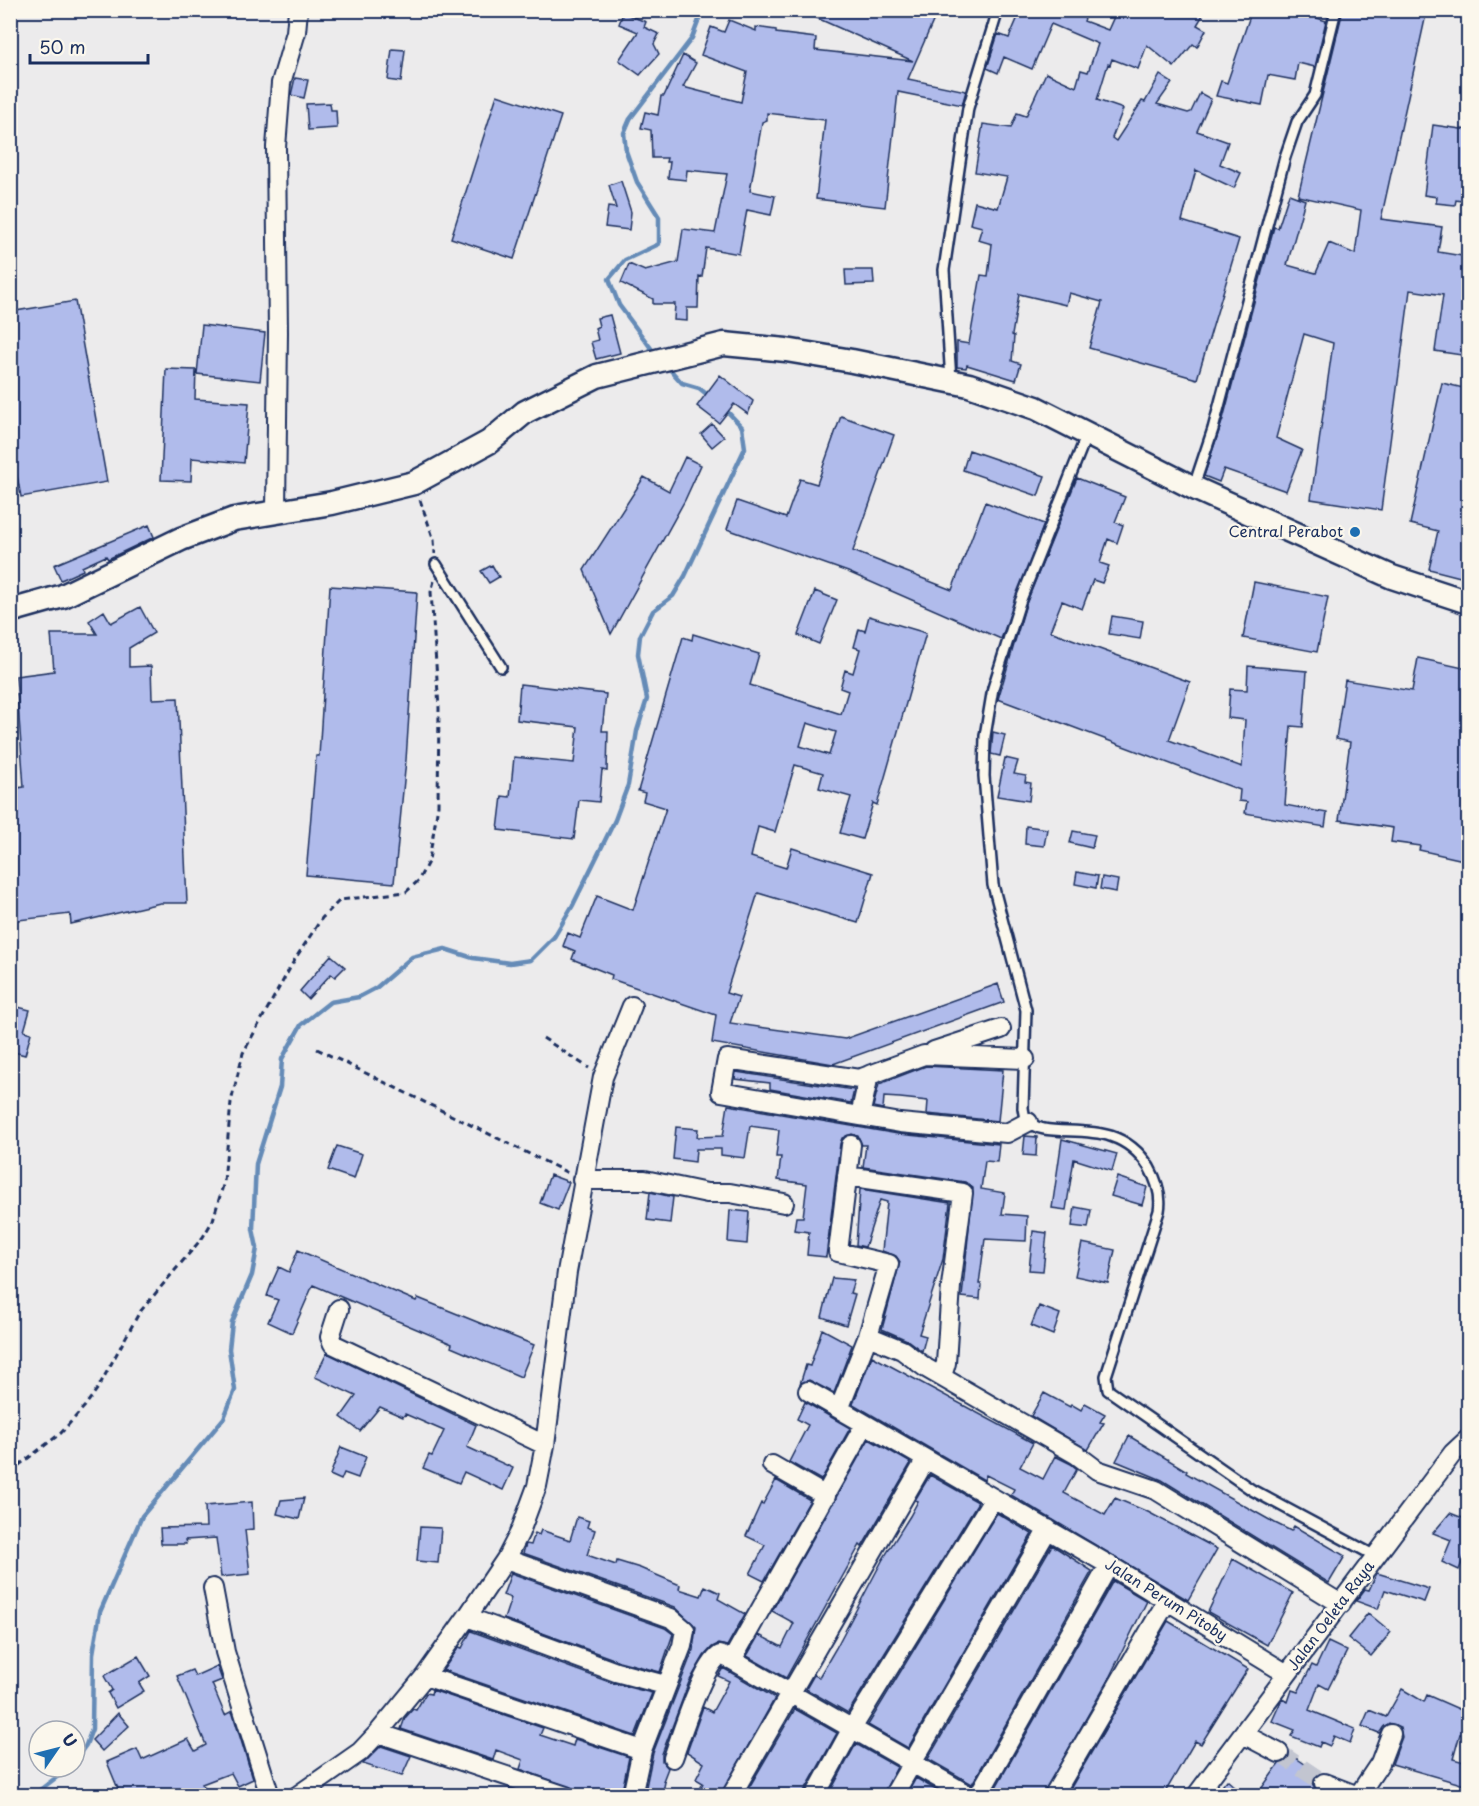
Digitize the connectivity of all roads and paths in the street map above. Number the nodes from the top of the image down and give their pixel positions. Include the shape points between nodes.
1 (298, 10) edge
2 (998, 10) edge
3 (1336, 10) edge
4 (951, 381) junction
5 (1087, 434) junction
6 (414, 483) junction
7 (1194, 488) junction
8 (276, 511) junction
9 (436, 564) junction
10 (1468, 602) edge
11 (10, 611) edge
12 (501, 667) dead end
13 (632, 1006) dead end
14 (1001, 1029) dead end
15 (543, 1038) dead end
16 (317, 1049) dead end
17 (924, 1055) junction
18 (1025, 1059) junction
19 (868, 1075) junction
20 (603, 1077) junction
21 (860, 1116) junction
22 (1028, 1122) junction
23 (851, 1144) dead end
24 (847, 1176) junction
25 (582, 1180) junction
26 (784, 1203) dead end
27 (339, 1309) dead end
28 (868, 1336) junction
29 (942, 1376) junction
30 (808, 1391) dead end
31 (840, 1407) junction
32 (864, 1426) junction
33 (1468, 1439) edge
34 (545, 1445) junction
35 (925, 1461) junction
36 (772, 1465) dead end
37 (10, 1472) edge
38 (826, 1496) junction
39 (993, 1499) junction
40 (1046, 1528) junction
41 (1377, 1557) junction
42 (506, 1559) junction
43 (1109, 1565) junction
44 (213, 1588) dead end
45 (1167, 1601) junction
46 (1341, 1604) junction
47 (467, 1617) junction
48 (732, 1660) junction
49 (1287, 1674) junction
50 (425, 1676) junction
51 (665, 1685) junction
52 (789, 1694) junction
53 (851, 1730) junction
54 (378, 1733) junction
55 (1243, 1734) junction
56 (1391, 1734) dead end
57 (642, 1750) junction
58 (1279, 1753) tunnel mouth
59 (673, 1758) dead end
60 (913, 1762) junction
61 (1324, 1783) tunnel mouth
62 (265, 1794) edge
63 (297, 1796) edge
64 (566, 1796) edge
65 (632, 1796) edge
66 (731, 1796) edge
67 (815, 1796) edge
68 (893, 1796) edge
69 (970, 1796) edge
70 (978, 1796) edge
71 (1053, 1796) edge
72 (1196, 1796) edge
73 (1358, 1796) edge

1 - 8 street via 296,32 281,83 276,147
2 - 4 lane via 968,108 944,270
3 - 7 lane via 1321,78 1297,122 1285,157
4 - 5 street via 1036,408
4 - 6 street via 766,347 724,344 597,376 525,412 489,442
5 - 7 street
5 - 18 lane via 1020,602 993,688 985,736 989,855 993,885 1024,998
6 - 8 street via 332,503
6 - 9 path via 434,540
7 - 10 street via 1392,577
8 - 11 street via 208,528 63,596
9 - 12 lane
9 - 37 path via 431,592 439,708 438,805 429,860 418,881 406,892 340,900 322,918 243,1053 232,1092 224,1182 213,1220 139,1313 85,1406 61,1433
13 - 20 street
14 - 17 street
15 - 20 path
16 - 25 path
17 - 18 street
17 - 19 street
18 - 22 lane via 1023,1108
19 - 21 street
19 - 21 street via 859,1079 727,1059 721,1092
20 - 25 street
21 - 22 street via 1007,1133
22 - 41 lane via 1038,1127 1112,1135 1131,1145 1143,1158 1158,1187 1159,1211 1106,1376 1108,1390 1252,1490
23 - 24 street
24 - 28 street via 838,1252 889,1264
24 - 29 street via 963,1193
25 - 26 street via 645,1180
25 - 34 street
27 - 34 street via 330,1337 333,1344
28 - 29 street via 902,1350
28 - 31 street
29 - 46 street via 1096,1470 1156,1490
30 - 31 street, Jalan Perum Pitoby
31 - 32 street, Jalan Perum Pitoby
32 - 35 street, Jalan Perum Pitoby
32 - 38 street
33 - 41 street, Jalan Oeleta Raya via 1453,1453
34 - 42 street via 530,1508
35 - 39 street, Jalan Perum Pitoby
35 - 52 street
36 - 38 street
38 - 48 street
39 - 40 street, Jalan Perum Pitoby
39 - 53 street
40 - 43 street, Jalan Perum Pitoby
40 - 60 street
41 - 46 street, Jalan Oeleta Raya
42 - 47 street
42 - 51 street via 678,1622 686,1635
43 - 45 street, Jalan Perum Pitoby
43 - 70 street
44 - 62 street via 225,1652
45 - 49 street, Jalan Perum Pitoby
45 - 71 street
46 - 49 street, Jalan Oeleta Raya
47 - 50 street
47 - 51 street via 616,1672
48 - 52 street
48 - 59 street via 720,1655 714,1660 696,1695
49 - 55 street, Jalan Oeleta Raya
50 - 54 street
50 - 57 street
51 - 57 street
52 - 53 street
52 - 66 street
53 - 60 street
53 - 67 street
54 - 63 street via 360,1752
54 - 64 street
55 - 58 street
55 - 72 street, Jalan Oeleta Raya
56 - 73 street via 1380,1763
57 - 65 street
60 - 68 street
60 - 69 street
61 - 73 street

